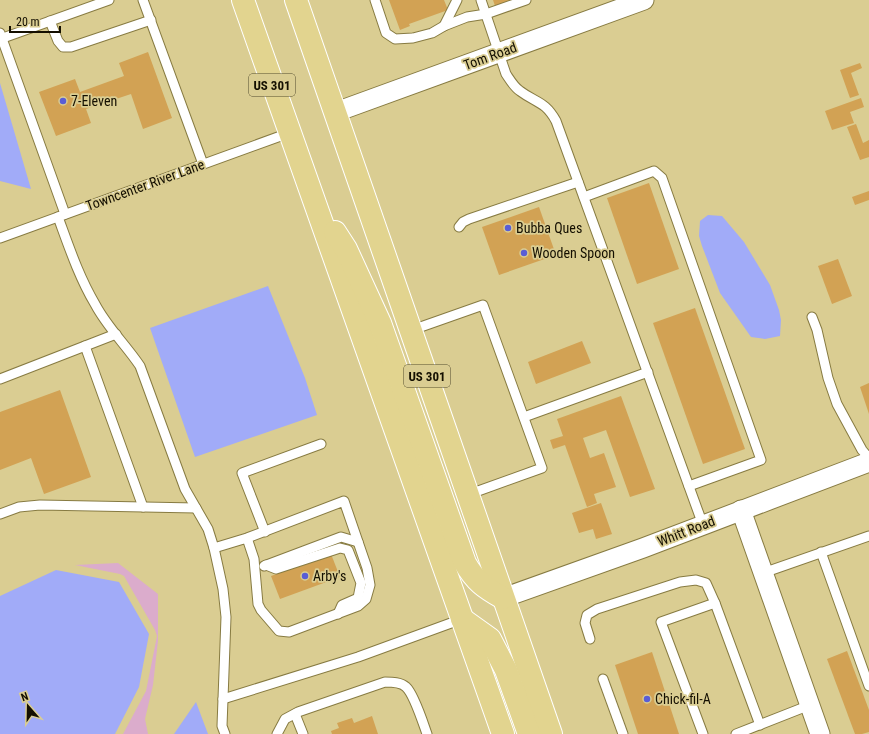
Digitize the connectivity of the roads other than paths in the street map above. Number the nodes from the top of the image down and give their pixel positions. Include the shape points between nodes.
1 (109, 0) edge
2 (144, 0) edge
3 (243, 0) edge
4 (296, 0) edge
5 (374, 0) edge
6 (457, 0) edge
7 (481, 0) edge
8 (526, 0) edge
9 (644, 0) edge
10 (486, 14) junction
11 (151, 20) junction
12 (50, 21) junction
13 (444, 26) junction
14 (1, 37) edge
15 (499, 53) junction
16 (336, 112) junction
17 (289, 133) junction
18 (203, 164) junction
19 (578, 182) junction
20 (584, 197) junction
21 (317, 210) junction
22 (62, 216) junction
23 (459, 227) dead end
24 (0, 238) edge
25 (812, 318) dead end
26 (412, 330) junction
27 (116, 334) junction
28 (85, 346) junction
29 (648, 372) junction
30 (0, 379) edge
31 (524, 417) junction
32 (321, 444) dead end
33 (869, 458) edge
34 (869, 462) edge
35 (689, 486) junction
36 (467, 494) junction
37 (143, 507) junction
38 (196, 508) junction
39 (741, 510) junction
40 (0, 514) edge
41 (351, 521) junction
42 (704, 525) junction
43 (265, 532) junction
44 (869, 536) edge
45 (341, 537) junction
46 (247, 538) junction
47 (358, 542) junction
48 (214, 548) junction
49 (821, 552) junction
50 (266, 565) junction
51 (255, 569) junction
52 (763, 573) junction
53 (503, 598) junction
54 (715, 603) junction
55 (338, 614) junction
56 (462, 619) junction
57 (590, 639) dead end
58 (603, 679) dead end
59 (869, 686) edge
60 (223, 699) junction
61 (810, 705) junction
62 (295, 714) junction
63 (760, 725) junction
64 (225, 734) edge
65 (277, 734) edge
66 (303, 734) edge
67 (427, 734) edge
68 (503, 734) edge
69 (529, 734) edge
70 (551, 734) edge
71 (623, 734) edge
72 (703, 734) edge
73 (736, 734) edge
74 (820, 734) edge

1 - 12 lane
2 - 11 lane
3 - 17 main road, US 301
4 - 16 main road, US 301
5 - 13 lane via 386,33 395,39 432,33
6 - 13 lane
7 - 10 lane
8 - 10 lane
9 - 15 street, Tom Road
10 - 13 lane via 466,17
10 - 15 lane
11 - 12 lane via 70,47 63,47 58,41
11 - 18 lane
12 - 14 lane
14 - 22 lane
15 - 16 street, Tom Road
15 - 19 lane via 512,83 550,111
16 - 26 main road, US 301
17 - 18 lane, Towncenter River Lane
17 - 21 main road, US 301
18 - 22 lane, Towncenter River Lane
19 - 20 lane
19 - 23 lane via 469,219
20 - 29 lane
20 - 35 lane via 654,171 662,178 761,460
21 - 53 main road via 333,228 346,249 380,322 465,563 479,583
21 - 56 main road, US 301
22 - 24 lane, Towncenter River Lane
22 - 27 lane via 76,267 95,305
25 - 33 lane via 836,404
26 - 31 lane via 483,306
26 - 36 main road, US 301
27 - 28 lane
27 - 38 lane via 140,366 185,489
28 - 30 lane
28 - 37 lane
29 - 31 lane
29 - 35 lane
31 - 36 lane via 542,468
32 - 43 lane via 242,473
34 - 39 street, Whitt Road
35 - 42 lane
36 - 53 main road, US 301
37 - 38 lane
37 - 40 lane via 40,505
38 - 48 lane via 208,528
39 - 42 street, Whitt Road
39 - 52 street
41 - 43 lane via 344,501
41 - 45 lane
41 - 47 lane
42 - 53 street, Whitt Road
43 - 46 lane
44 - 49 lane
45 - 47 lane
45 - 50 lane
46 - 48 lane
46 - 51 lane
47 - 55 lane via 370,586 366,599 358,606
48 - 60 lane via 226,617
49 - 52 lane
49 - 59 lane
50 - 51 lane
50 - 55 lane via 276,569 340,548 348,550 361,583 358,598 342,605
51 - 55 lane via 258,604 279,631 289,632
52 - 61 street
53 - 70 main road, US 301
54 - 57 lane via 706,583 696,580 680,582 597,609 587,615 585,623
54 - 63 lane
54 - 72 lane via 662,622
56 - 60 lane via 358,657
56 - 68 main road, US 301
56 - 69 main road via 490,639 506,670
58 - 71 lane
60 - 64 lane via 222,726
61 - 63 lane
61 - 74 street
62 - 65 lane via 285,719
62 - 66 lane
62 - 67 lane via 385,682 395,682 406,686 412,694
63 - 73 lane

